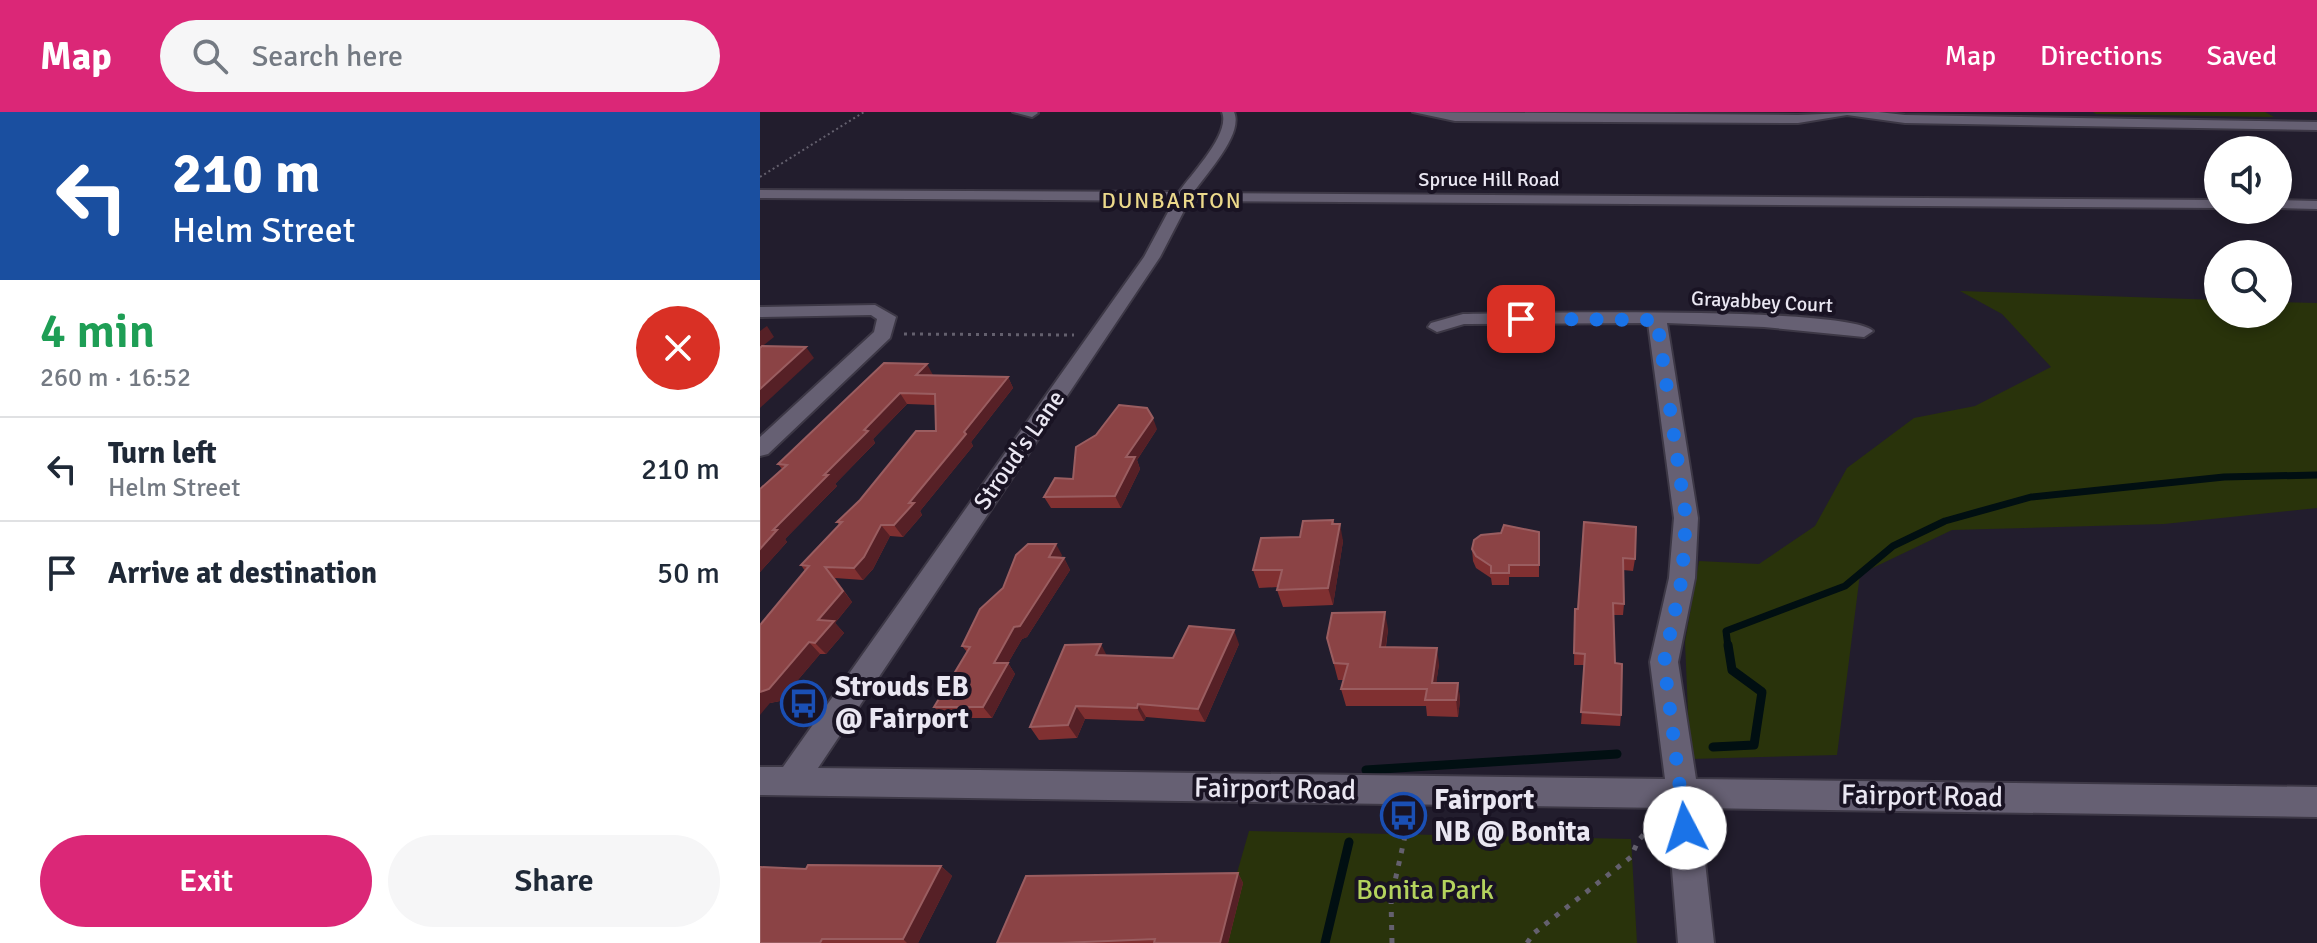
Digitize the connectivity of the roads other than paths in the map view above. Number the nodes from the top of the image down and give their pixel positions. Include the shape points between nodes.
1 (1019, 112) edge
2 (1228, 112) edge
3 (1419, 112) edge
4 (1847, 112) edge
5 (1032, 113) edge
6 (2019, 116) edge
7 (2317, 126) edge
8 (760, 194) edge
9 (1186, 197) junction
10 (2204, 204) edge
11 (2292, 204) edge
12 (2317, 205) edge
13 (760, 312) edge
14 (1657, 320) junction
15 (1437, 327) dead end
16 (1864, 331) dead end
17 (760, 449) edge
18 (760, 781) edge
19 (791, 781) junction
20 (1682, 792) junction
21 (2317, 802) edge
22 (1696, 943) edge

1 - 5 street
2 - 9 street, Stroud's Lane via 1227,135
3 - 4 street via 1455,117 1783,119
4 - 6 street via 1905,119
6 - 7 street
8 - 9 street, Spruce Hill Road
9 - 10 street, Spruce Hill Road
9 - 19 street, Stroud's Lane via 1152,257
11 - 12 street
13 - 17 street via 875,310 887,317 883,334
14 - 15 street, Grayabbey Court via 1463,319
14 - 16 street, Grayabbey Court via 1813,324
14 - 20 street via 1686,518 1682,578 1664,662
18 - 19 street, Fairport Road
19 - 20 street, Fairport Road
20 - 21 street, Fairport Road
20 - 22 street

